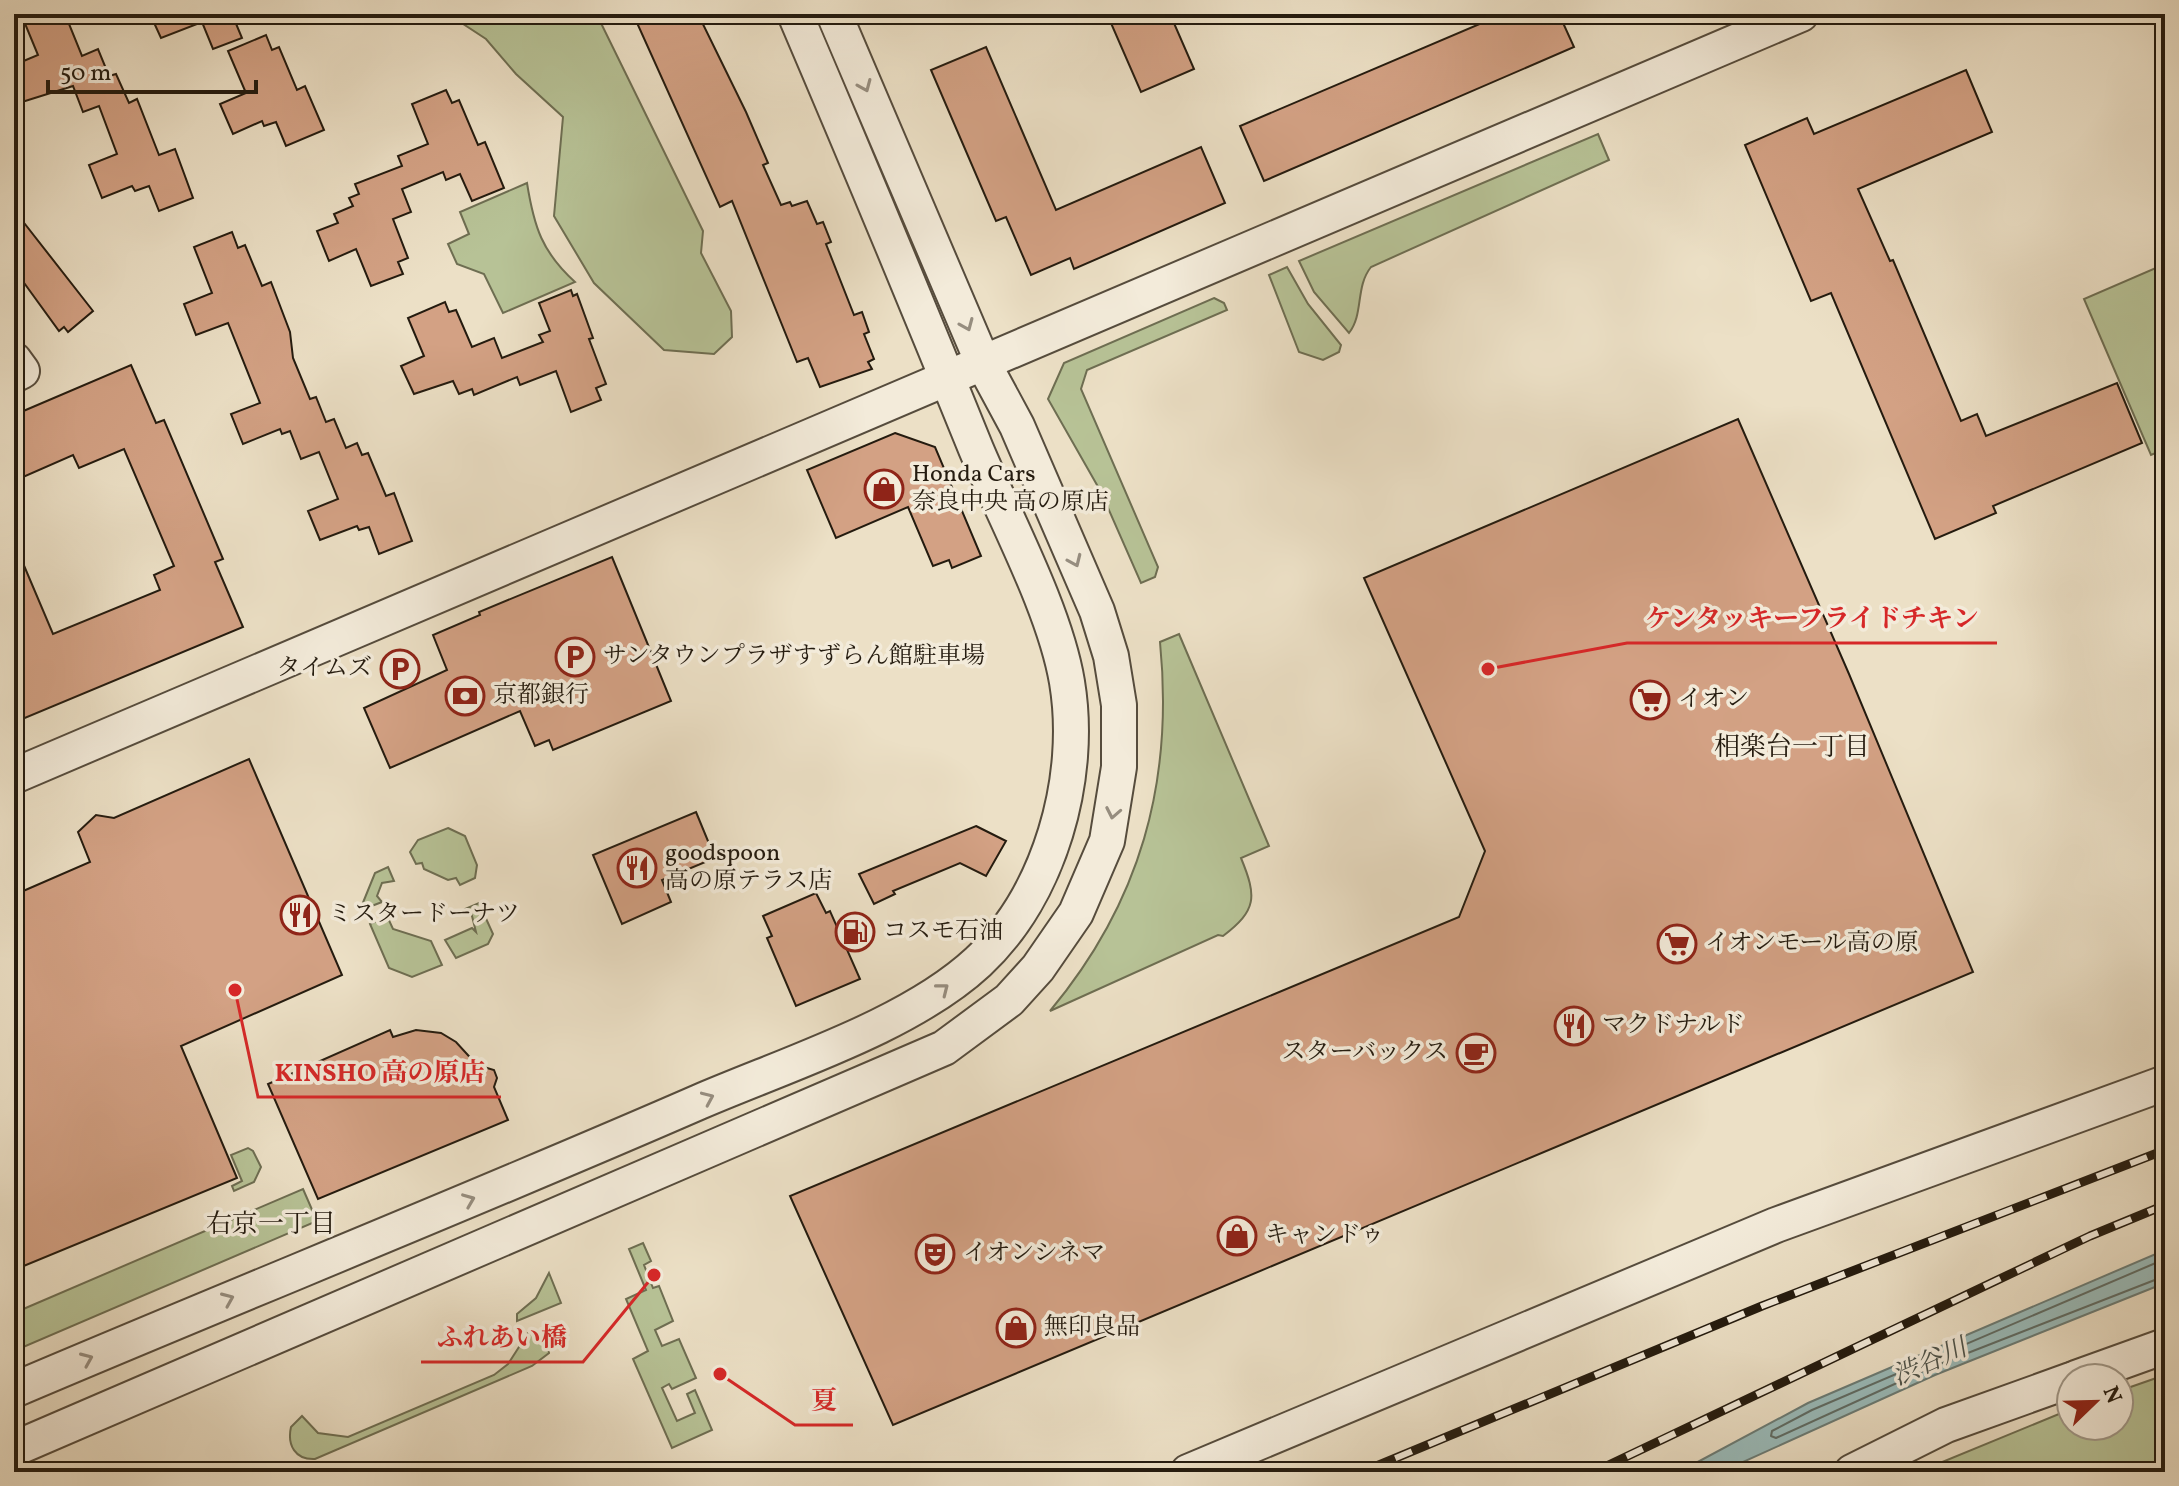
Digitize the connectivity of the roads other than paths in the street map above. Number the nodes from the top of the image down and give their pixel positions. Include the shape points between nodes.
1 (795, 14) edge
2 (834, 14) edge
3 (1801, 14) edge
4 (1765, 21) edge
5 (14, 360) edge
6 (983, 363) junction
7 (14, 375) edge
8 (949, 377) junction
9 (14, 776) edge
10 (2165, 1083) edge
11 (2165, 1346) edge
12 (2121, 1362) edge
13 (2055, 1386) edge
14 (14, 1390) edge
15 (14, 1449) edge
16 (1188, 1472) edge
17 (1852, 1472) edge

1 - 8 street
2 -> 6 street
3 - 4 street
4 - 6 street
5 - 7 street via 22,371
6 - 8 street
6 -> 15 street via 1017,426 1097,611 1119,705 1119,767 1107,841 1076,913 1038,968 1009,1000 910,1065
8 - 9 street
14 -> 8 street via 902,1015 979,961 1016,915 1046,859 1060,813 1070,718 1059,650
10 - 16 street via 1776,1225
11 - 12 street
13 - 17 street via 1946,1425

